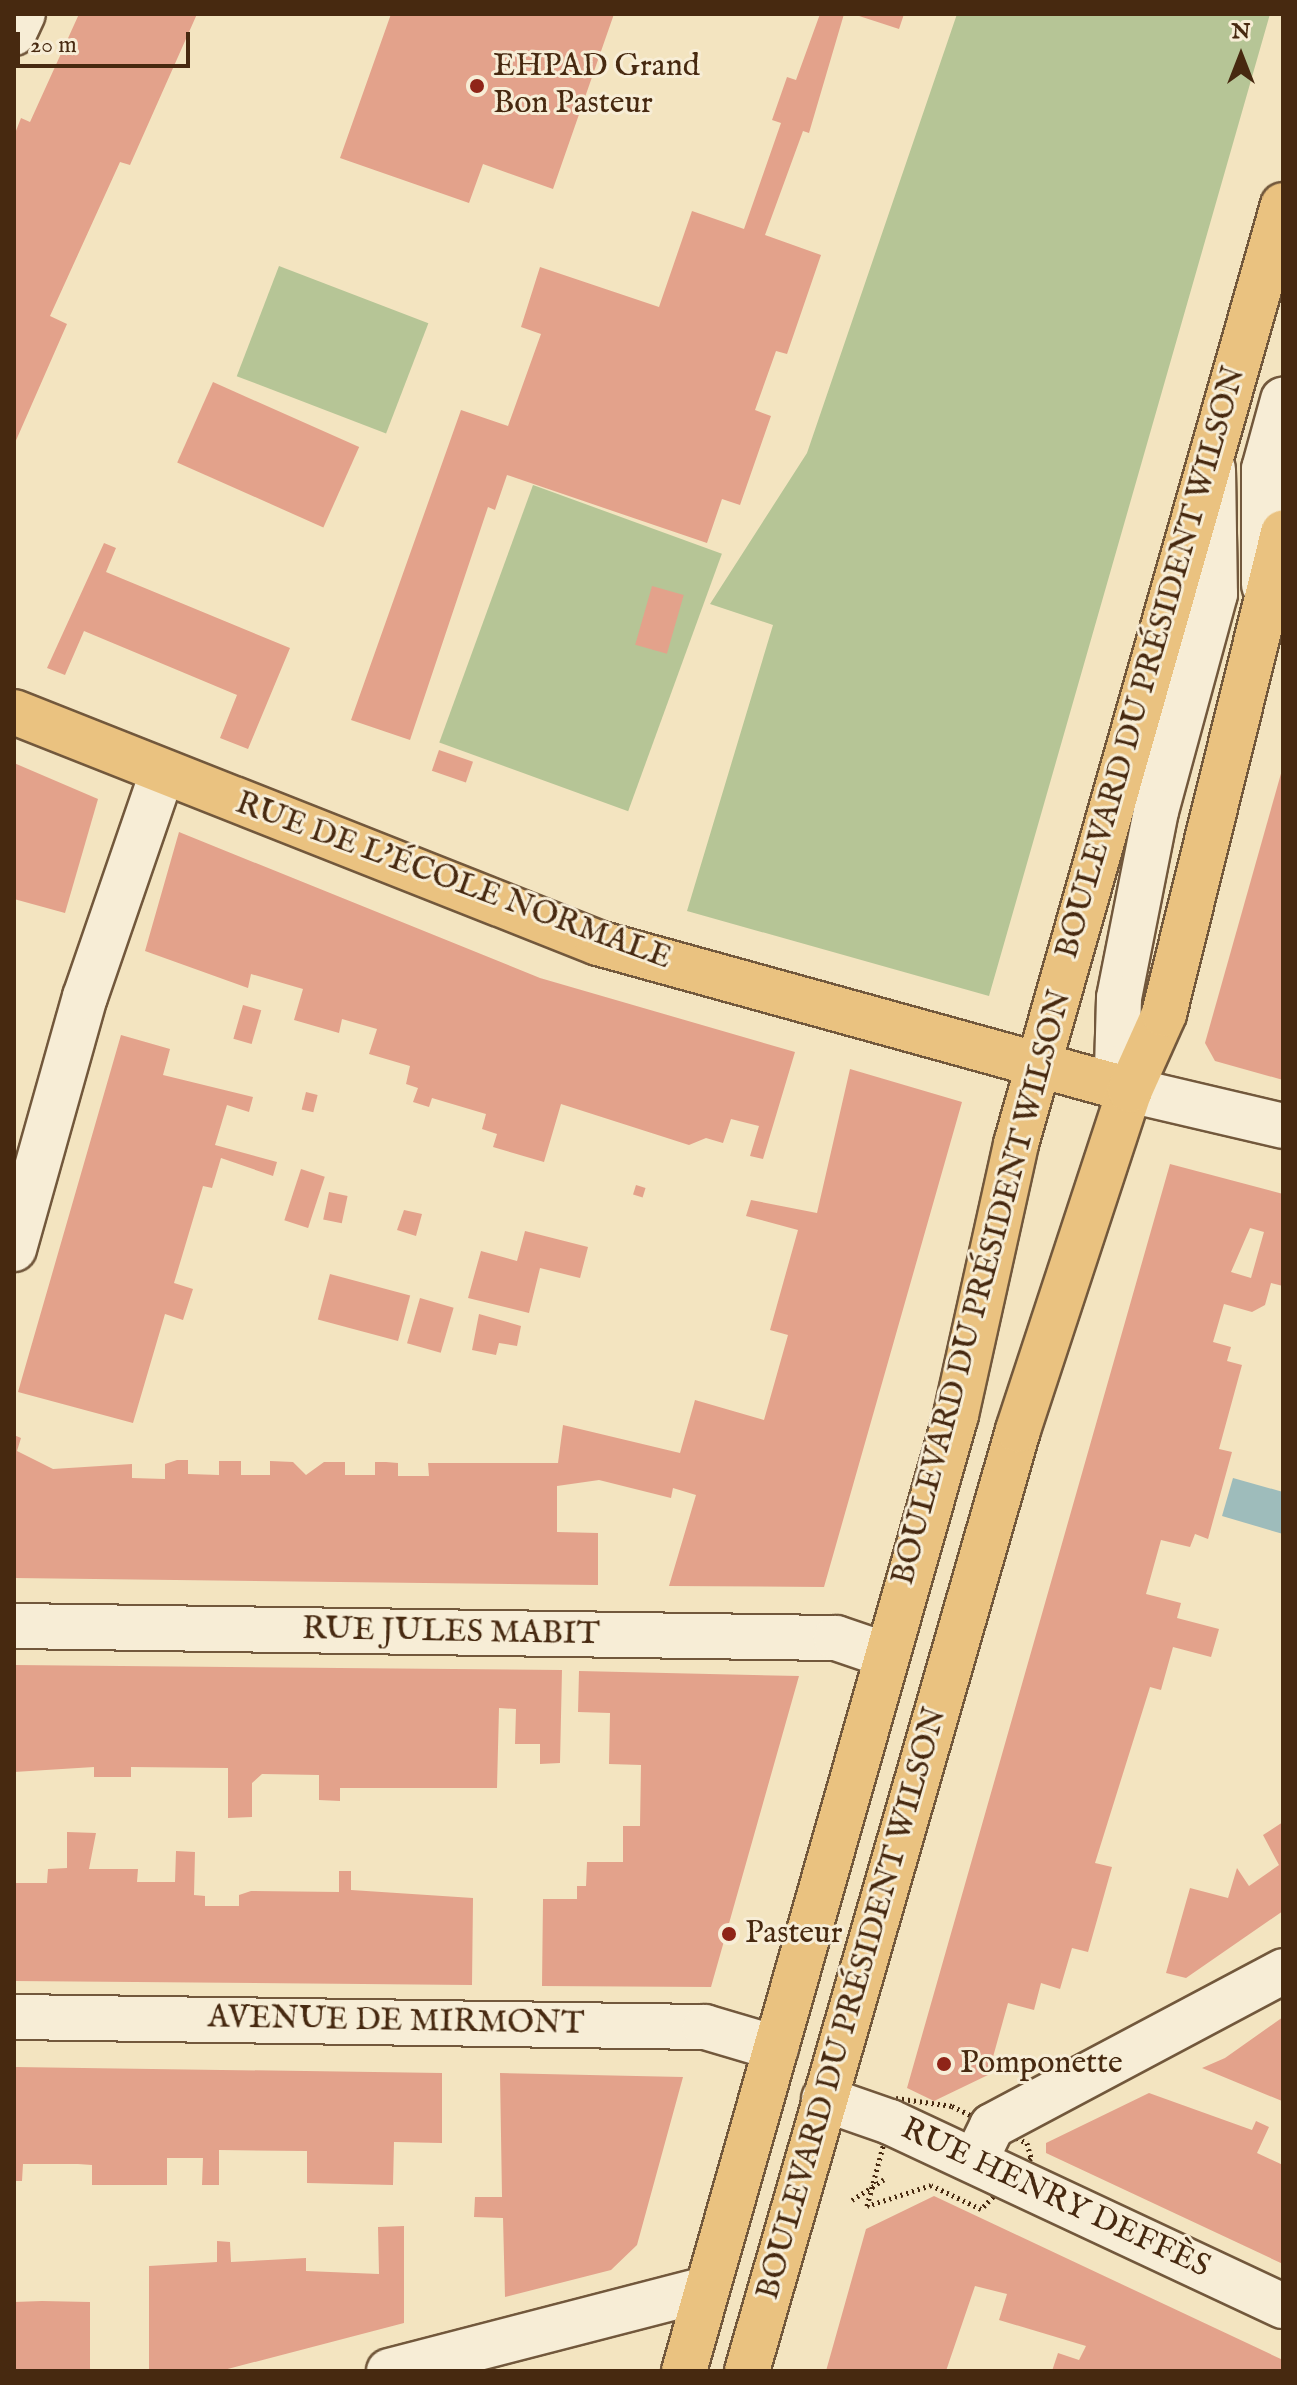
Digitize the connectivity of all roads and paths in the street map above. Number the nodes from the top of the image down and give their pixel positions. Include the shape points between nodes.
1 (23, 14) edge
2 (14, 33) edge
3 (1283, 205) edge
4 (1283, 400) edge
5 (1213, 447) junction
6 (1283, 533) edge
7 (1264, 599) junction
8 (14, 712) edge
9 (162, 774) junction
10 (1038, 1068) junction
11 (1130, 1090) junction
12 (1283, 1126) edge
13 (14, 1249) edge
14 (14, 1626) edge
15 (886, 1655) junction
16 (1283, 1971) edge
17 (14, 2017) edge
18 (776, 2048) junction
19 (824, 2099) junction
20 (975, 2161) junction
21 (894, 2175) dead end
22 (780, 2253) junction
23 (707, 2289) junction
24 (1283, 2306) edge
25 (389, 2371) edge
26 (684, 2371) edge
27 (747, 2371) edge

1 - 2 street
3 - 5 main road, BOULEVARD DU PRÉSIDENT WILSON
4 - 7 street via 1264,469
5 - 10 main road, BOULEVARD DU PRÉSIDENT WILSON
5 - 11 street via 1215,594 1156,811 1119,998 1117,1068
6 - 7 main road, BOULEVARD DU PRÉSIDENT WILSON
7 - 11 main road, BOULEVARD DU PRÉSIDENT WILSON via 1164,1014
8 - 9 main road, RUE DE L'ÉCOLE NORMALE
9 - 10 main road, RUE DE L'ÉCOLE NORMALE via 598,943
9 - 13 street via 85,997
10 - 11 main road, RUE DE L'ÉCOLE NORMALE
10 - 15 main road, BOULEVARD DU PRÉSIDENT WILSON via 956,1415
11 - 12 street
11 - 19 main road, BOULEVARD DU PRÉSIDENT WILSON via 1018,1430
14 - 15 street, RUE JULES MABIT via 836,1638
15 - 18 main road, BOULEVARD DU PRÉSIDENT WILSON
16 - 20 street via 992,2126
17 - 18 street, AVENUE DE MIRMONT via 705,2027
18 - 23 main road, BOULEVARD DU PRÉSIDENT WILSON
19 - 20 street, RUE HENRY DEFFÈS
19 - 22 main road, BOULEVARD DU PRÉSIDENT WILSON
20 - 24 street, RUE HENRY DEFFÈS
21 - 22 path
22 - 27 main road, BOULEVARD DU PRÉSIDENT WILSON
23 - 25 street
23 - 26 main road, BOULEVARD DU PRÉSIDENT WILSON

